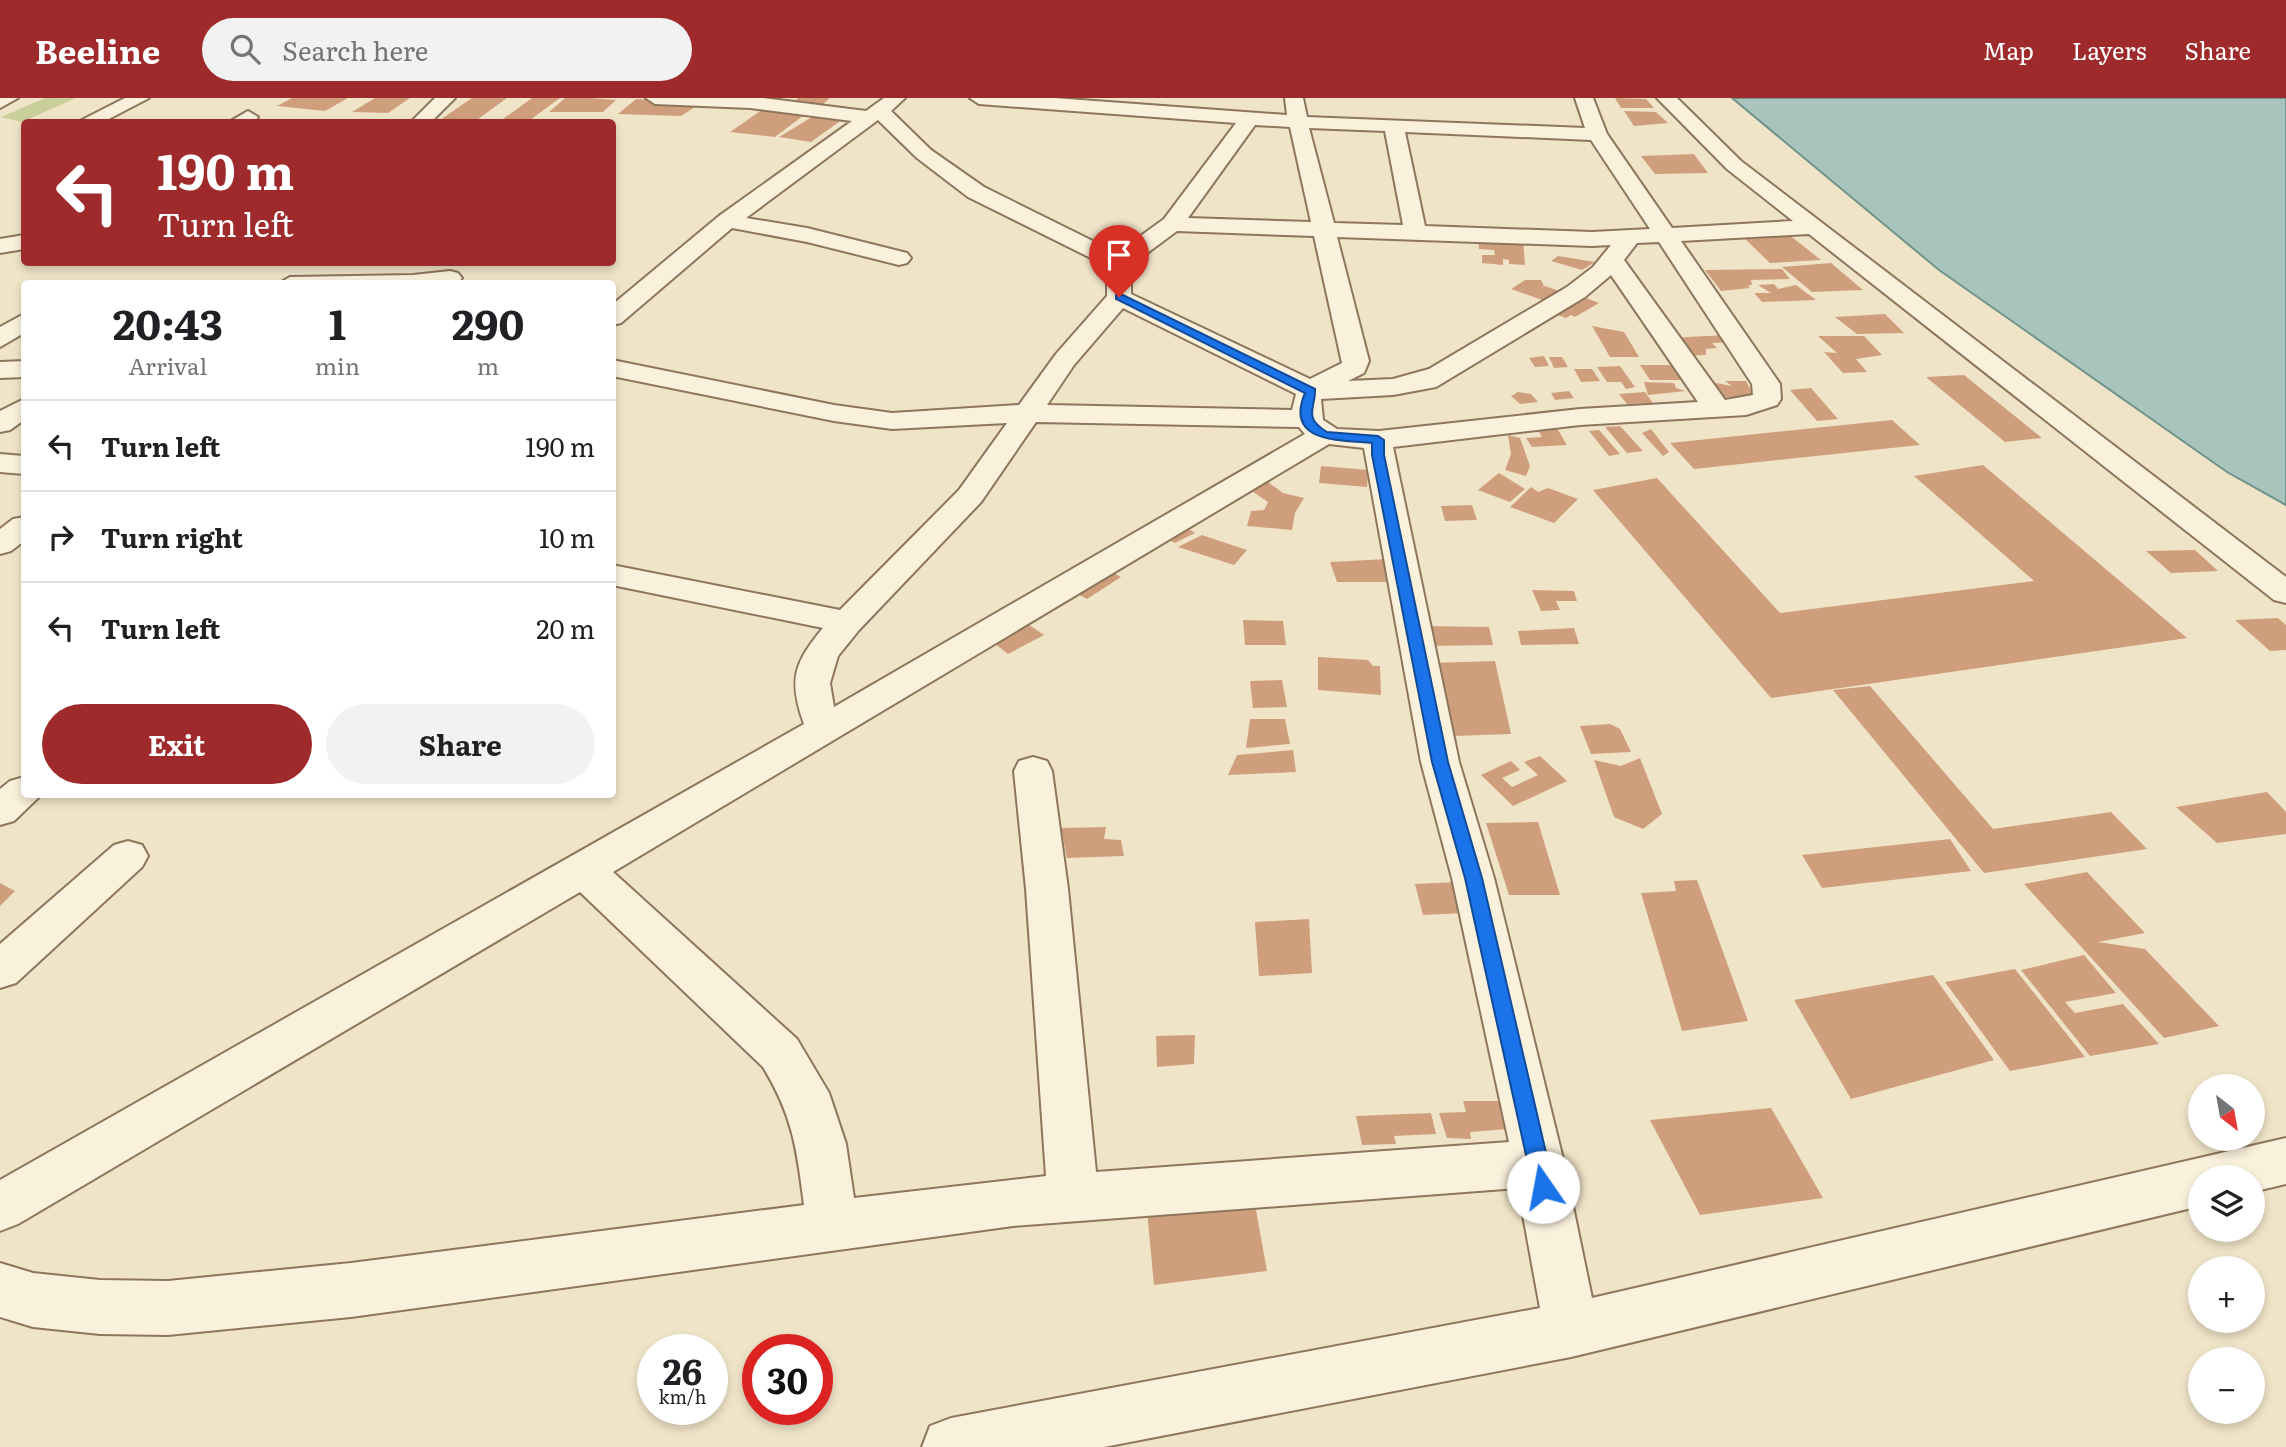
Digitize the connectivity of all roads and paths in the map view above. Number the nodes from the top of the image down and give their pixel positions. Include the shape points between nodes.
1 (9, 98) edge
2 (140, 98) edge
3 (446, 98) edge
4 (654, 98) edge
5 (979, 98) edge
6 (1584, 98) edge
7 (1666, 98) edge
8 (0, 102) edge
9 (881, 108) edge
10 (1296, 110) edge
11 (94, 119) edge
12 (423, 119) edge
13 (1250, 119) junction
14 (1394, 127) junction
15 (1597, 134) junction
16 (727, 221) junction
17 (1172, 224) junction
18 (0, 226) edge
19 (1323, 227) junction
20 (1815, 227) junction
21 (21, 228) edge
22 (1415, 232) junction
23 (1664, 235) junction
24 (1629, 238) junction
25 (21, 242) edge
26 (0, 246) edge
27 (899, 258) dead end
28 (1612, 260) junction
29 (1119, 263) junction
30 (441, 271) edge
31 (418, 280) edge
32 (1119, 297) junction
33 (616, 315) edge
34 (21, 324) edge
35 (0, 339) edge
36 (21, 369) edge
37 (616, 369) edge
38 (0, 370) edge
39 (1393, 387) junction
40 (21, 409) edge
41 (1717, 409) junction
42 (1028, 413) junction
43 (1314, 415) junction
44 (0, 424) edge
45 (1387, 439) junction
46 (0, 463) edge
47 (21, 465) edge
48 (21, 528) edge
49 (0, 544) edge
50 (616, 576) edge
51 (2286, 593) edge
52 (846, 622) junction
53 (824, 729) junction
54 (1033, 771) dead end
55 (21, 793) edge
56 (0, 811) edge
57 (128, 856) dead end
58 (584, 870) junction
59 (0, 970) edge
60 (2286, 1161) edge
61 (1539, 1163) junction
62 (2265, 1166) edge
63 (2188, 1185) edge
64 (1073, 1198) junction
65 (0, 1207) edge
66 (832, 1226) junction
67 (0, 1290) edge
68 (1571, 1330) junction
69 (951, 1447) edge

1 - 8 street
2 - 11 street
3 - 12 street
4 - 9 street
5 - 13 street
6 - 15 street
7 - 20 street via 1734,165
9 - 16 street
9 - 29 street via 924,154 976,192
10 - 13 street
10 - 14 street
10 - 19 street
13 - 17 street
14 - 15 street
14 - 22 street
15 - 23 street
16 - 27 street
16 - 33 street
17 - 19 street
17 - 29 street
18 - 21 street
19 - 22 street
19 - 43 street via 1356,361
20 - 23 street
20 - 51 street
22 - 24 street
23 - 24 street
23 - 41 street via 1766,384 1768,395 1763,402
24 - 28 street
25 - 26 street
28 - 39 street via 1576,292 1438,375
28 - 41 street
29 - 32 street
30 - 31 street
32 - 42 street via 1065,360
32 - 43 street
34 - 35 street
36 - 38 street
37 - 42 street via 892,421
39 - 43 street
39 - 45 street
40 - 44 street
41 - 45 street via 1580,417
42 - 43 street
42 - 52 street via 970,496
43 - 45 street
43 - 53 street
45 - 61 street via 1378,455 1440,762 1473,878
46 - 47 street
48 - 49 street
50 - 52 street
52 - 53 street via 811,673 811,696
53 - 58 street
54 - 64 street
55 - 56 street
57 - 59 street
58 - 65 street
58 - 66 street via 780,1053 805,1093 821,1144
60 - 62 street
61 - 64 street
61 - 68 street
63 - 68 street
64 - 66 street
66 - 67 street via 351,1290 168,1308 86,1306 33,1300
68 - 69 street

